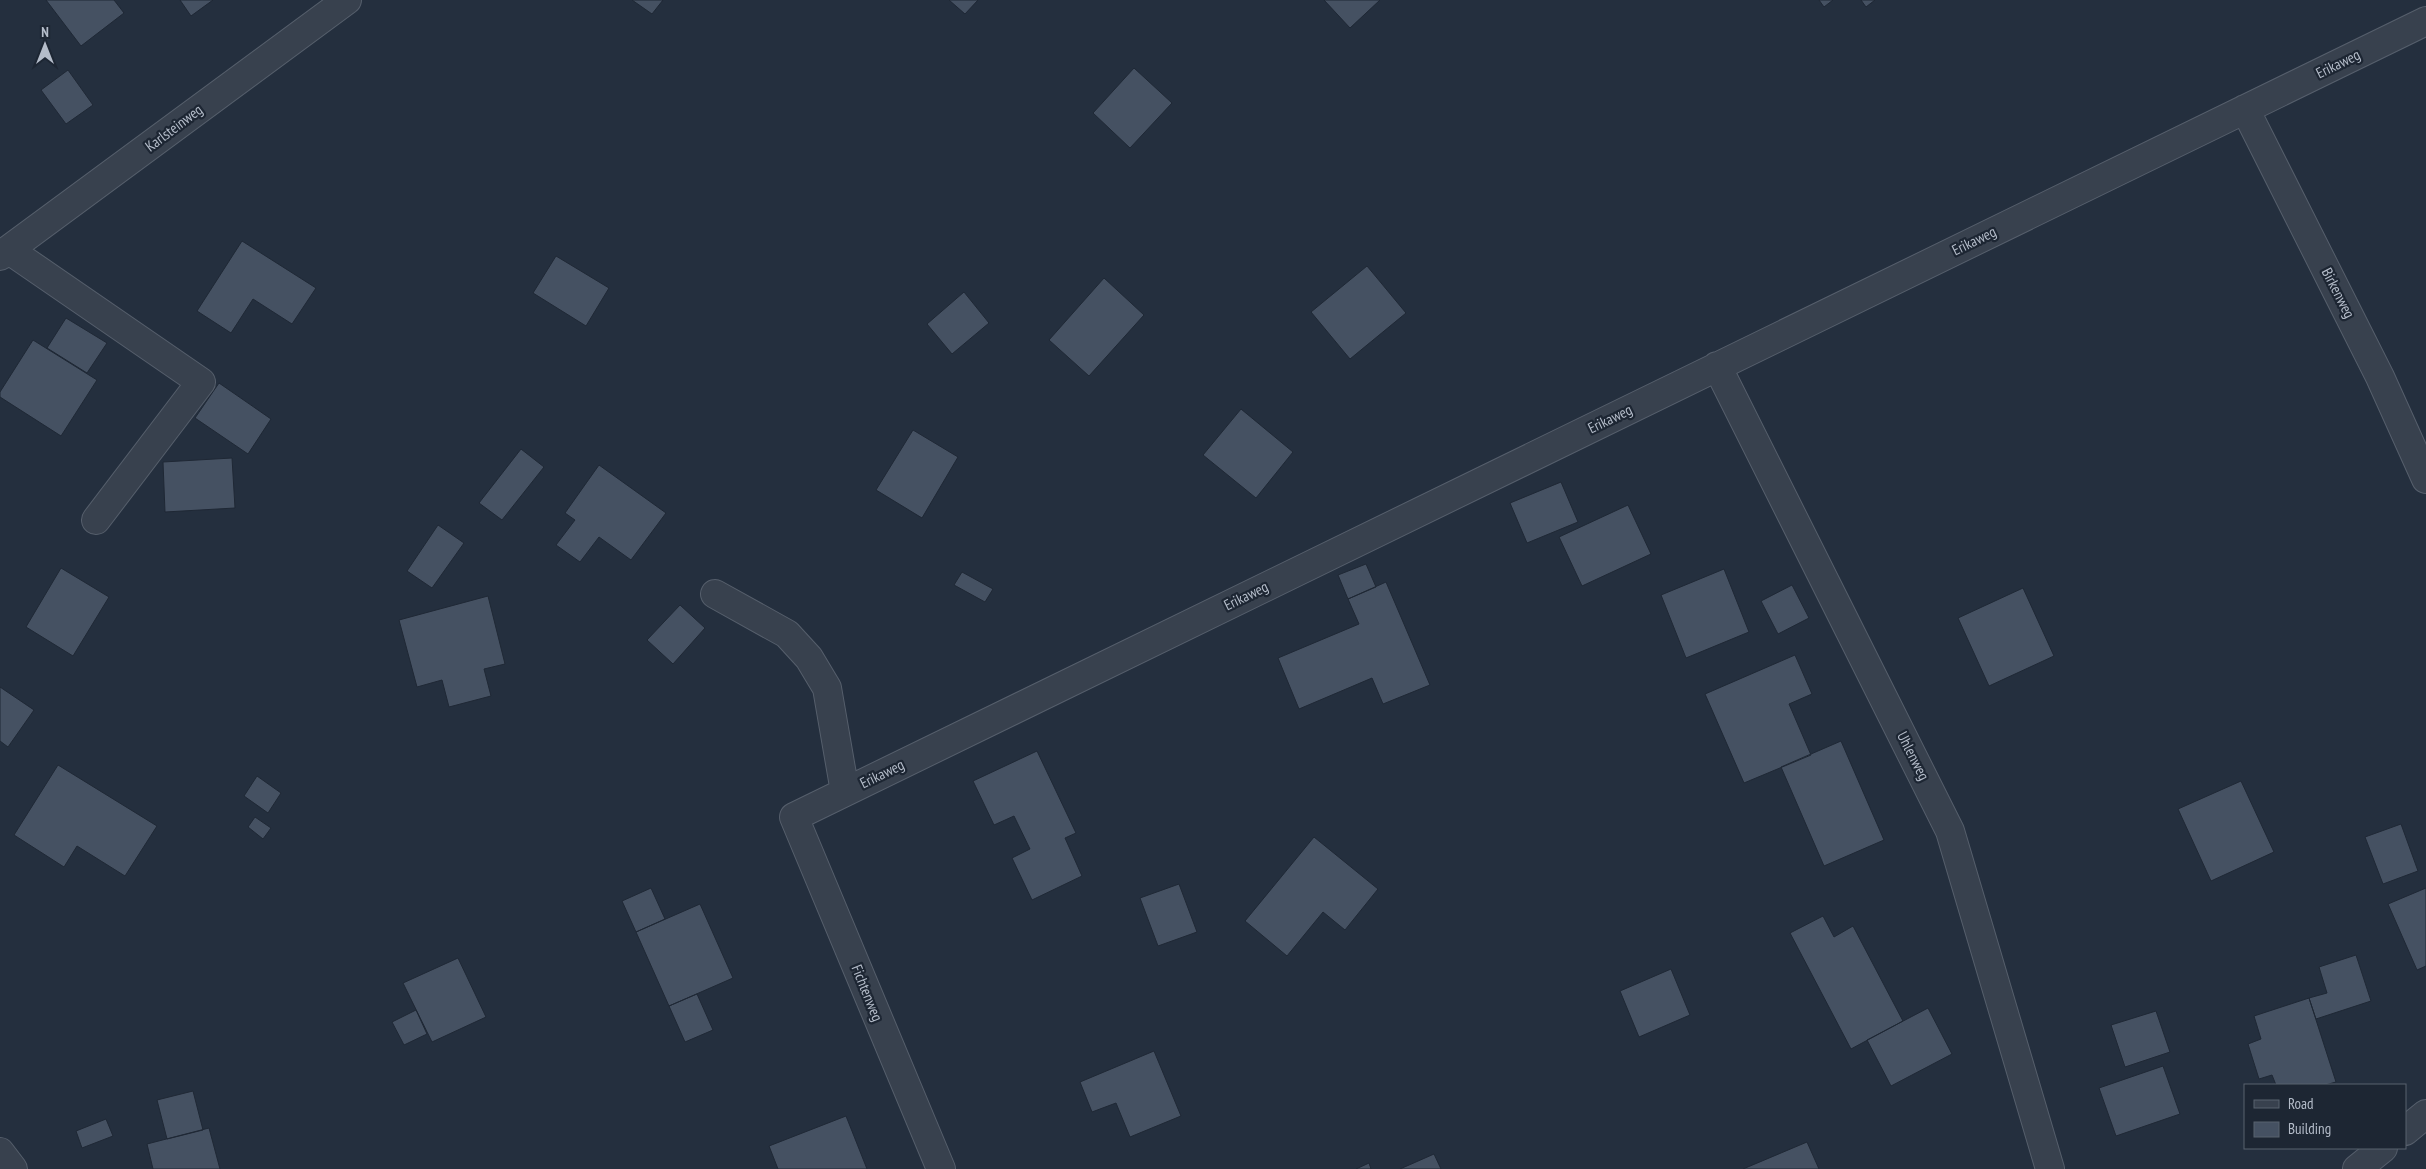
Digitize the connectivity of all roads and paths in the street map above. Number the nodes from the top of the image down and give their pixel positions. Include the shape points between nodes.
1 (347, 0) edge
2 (2426, 21) edge
3 (2245, 109) junction
4 (4, 253) edge
5 (1717, 366) junction
6 (2426, 479) edge
7 (96, 520) dead end
8 (715, 594) dead end
9 (845, 792) junction
10 (794, 817) joint
11 (2426, 1114) edge
12 (2406, 1130) edge
13 (2383, 1149) edge
14 (0, 1152) edge
15 (13, 1169) edge
16 (941, 1169) edge
17 (2050, 1169) edge
18 (2357, 1169) edge

1 - 4 street, Karlsteinweg
2 - 3 street, Erikaweg
3 - 5 street, Erikaweg
3 - 6 street, Birkenweg via 2380,377
4 - 7 street via 201,382
5 - 9 street, Erikaweg
5 - 17 street, Uhlenweg via 1950,831
8 - 9 street via 786,634 809,658 827,688
9 - 10 street, Erikaweg
10 - 16 street, Fichtenweg
11 - 12 street
13 - 18 street
14 - 15 street

